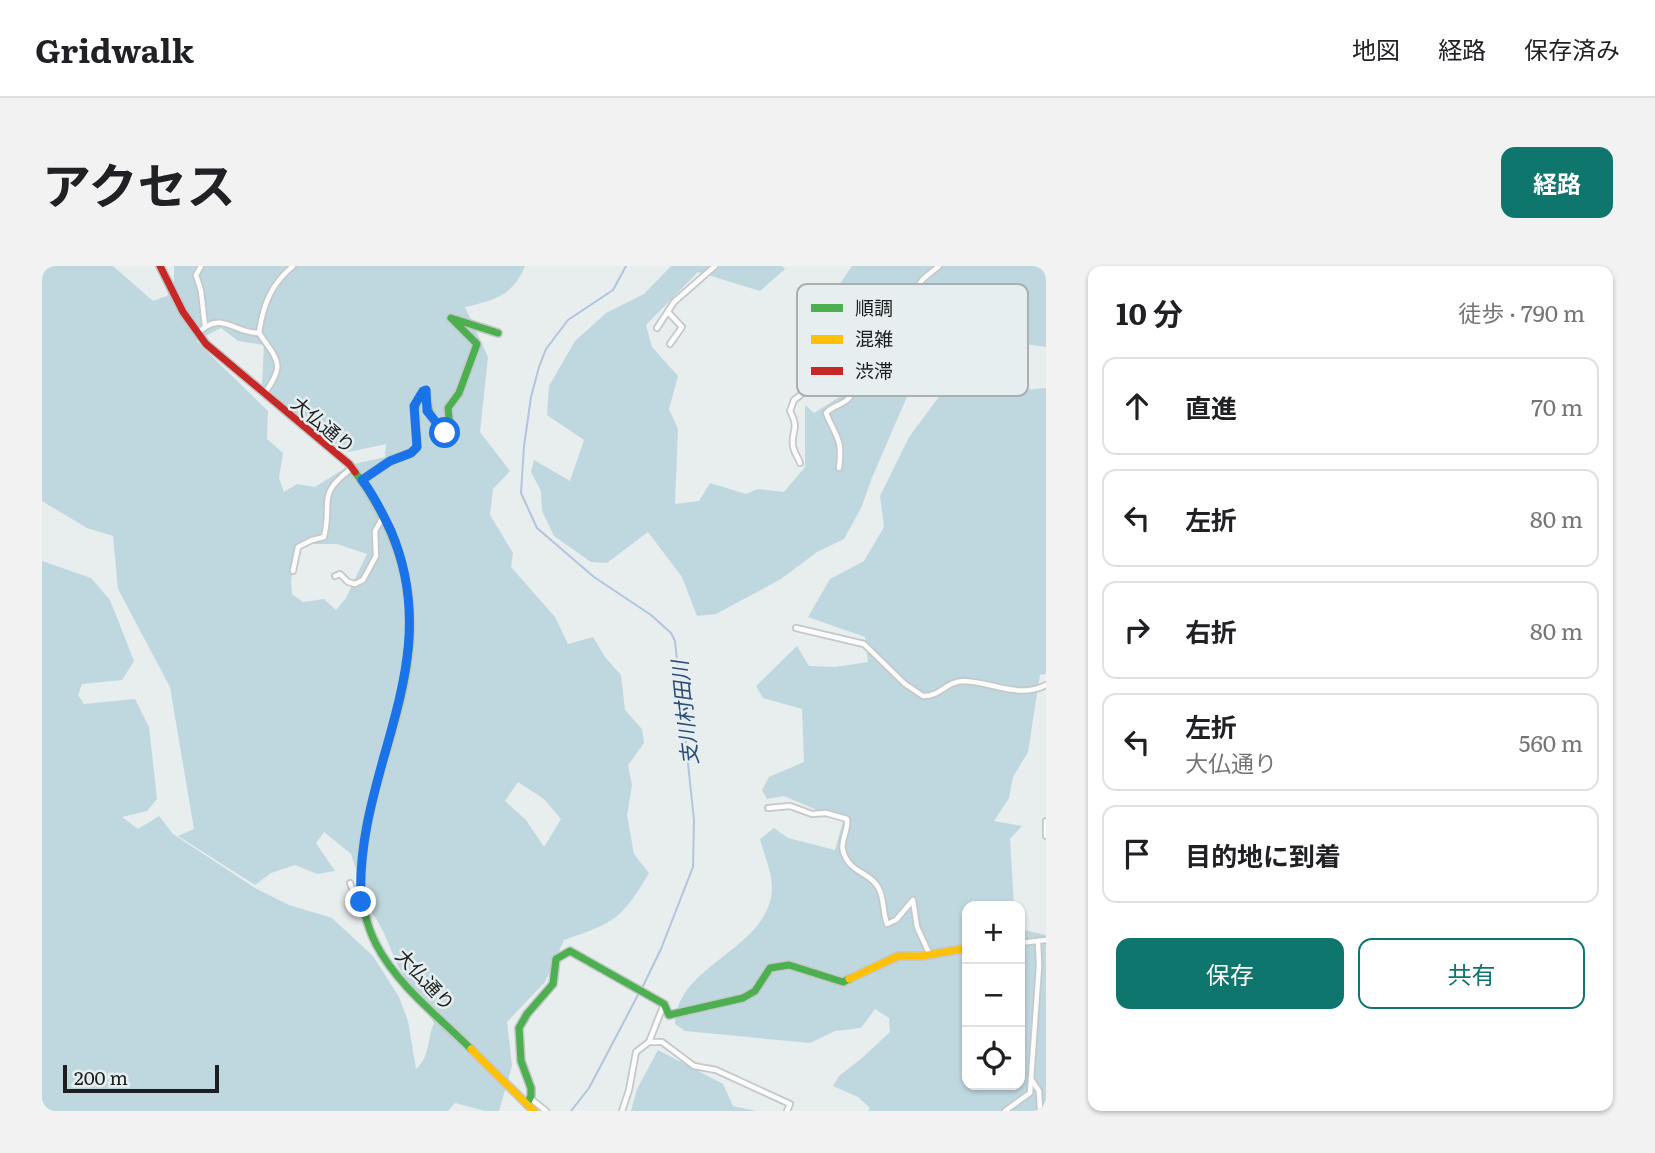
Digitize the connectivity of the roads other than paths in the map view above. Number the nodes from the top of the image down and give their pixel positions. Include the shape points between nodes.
1 (160, 266) edge
2 (201, 266) edge
3 (293, 266) edge
4 (715, 266) edge
5 (939, 266) edge
6 (919, 284) edge
7 (667, 312) junction
8 (205, 326) junction
9 (657, 328) dead end
10 (198, 333) junction
11 (259, 333) junction
12 (498, 333) dead end
13 (670, 344) dead end
14 (264, 394) junction
15 (799, 396) edge
16 (850, 396) edge
17 (800, 463) dead end
18 (352, 468) junction
19 (839, 468) dead end
20 (362, 480) junction
21 (384, 516) junction
22 (293, 571) dead end
23 (335, 576) dead end
24 (796, 628) dead end
25 (1044, 687) edge
26 (768, 808) dead end
27 (1046, 821) edge
28 (1046, 836) edge
29 (350, 883) dead end
30 (362, 907) junction
31 (1046, 940) edge
32 (1038, 941) junction
33 (1025, 942) edge
34 (962, 948) edge
35 (929, 953) junction
36 (1038, 956) junction
37 (1046, 958) edge
38 (664, 1004) junction
39 (649, 1042) junction
40 (1030, 1079) junction
41 (1028, 1096) junction
42 (1040, 1098) junction
43 (529, 1101) junction
44 (1018, 1101) junction
45 (534, 1111) edge
46 (546, 1111) edge
47 (622, 1111) edge
48 (787, 1111) edge
49 (1005, 1111) edge
50 (1017, 1111) edge
51 (1040, 1111) edge

1 - 10 street, 大仏通り
2 - 8 street via 196,275
3 - 11 street via 270,289
4 - 7 street
5 - 6 street
7 - 9 street
7 - 13 street via 682,327
8 - 10 street
8 - 11 street via 232,324 246,333
10 - 14 street, 大仏通り
11 - 14 street via 278,365
12 - 20 street via 451,318 477,344 459,393 448,408 451,436 430,416 428,393 423,391 414,406 417,447
14 - 18 street, 大仏通り
15 - 17 street via 790,407 796,430 792,443
16 - 19 street via 826,413 838,434
18 - 20 street, 大仏通り
18 - 22 street via 334,481 329,491 324,537 298,547
20 - 21 street, 大仏通り
21 - 23 street via 375,531 376,556 363,580 355,584 340,574
21 - 30 street, 大仏通り via 401,554 410,628 408,660 362,843
24 - 25 street via 864,644 923,696 936,695 949,683 960,681 1020,692
26 - 35 street via 790,806 847,819 844,855 875,883 887,924 913,900 917,927
27 - 28 street
29 - 30 street
30 - 43 street, 大仏通り via 371,934 395,971
31 - 32 street
32 - 33 street
32 - 36 street
34 - 35 street
35 - 38 street via 898,956 843,982 780,965 770,968 755,991 743,998 669,1015
36 - 37 street
36 - 40 street
38 - 39 street
38 - 43 street via 570,951 559,956 553,984 519,1028 521,1061 531,1088
39 - 47 street via 636,1052
39 - 48 street via 662,1042 694,1066 716,1070 790,1104
40 - 41 street
40 - 42 street
41 - 42 street
41 - 44 street
42 - 51 street
43 - 45 street, 大仏通り
43 - 46 street
44 - 49 street
44 - 50 street

